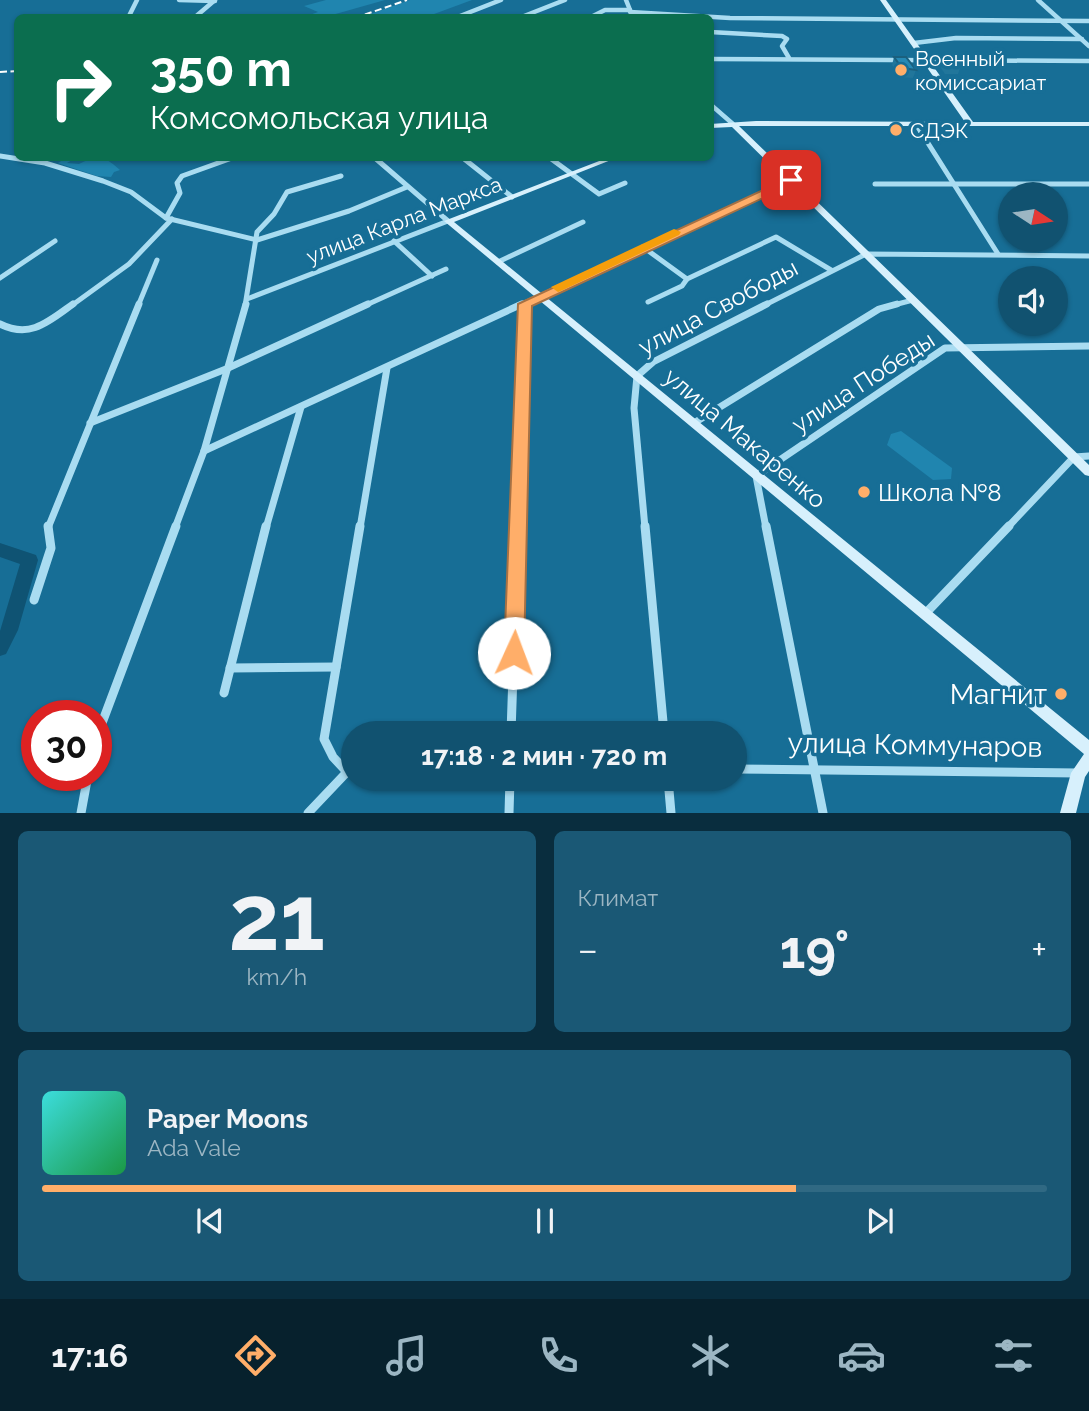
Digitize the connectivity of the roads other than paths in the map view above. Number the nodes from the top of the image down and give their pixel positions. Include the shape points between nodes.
1 (178, 0) edge
2 (215, 0) edge
3 (502, 0) edge
4 (565, 0) edge
5 (626, 0) edge
6 (883, 0) edge
7 (1038, 0) edge
8 (629, 13) edge
9 (199, 14) edge
10 (465, 14) edge
11 (529, 14) edge
12 (597, 14) edge
13 (651, 14) edge
14 (714, 17) edge
15 (899, 20) junction
16 (1059, 20) junction
17 (1089, 20) edge
18 (714, 32) edge
19 (1082, 39) junction
20 (914, 43) junction
21 (1089, 46) edge
22 (714, 58) edge
23 (789, 58) junction
24 (925, 60) junction
25 (1089, 61) edge
26 (714, 107) edge
27 (915, 123) junction
28 (970, 123) junction
29 (733, 124) junction
30 (1089, 124) edge
31 (714, 126) edge
32 (32, 161) edge
33 (224, 161) edge
34 (378, 161) edge
35 (467, 161) edge
36 (554, 161) edge
37 (604, 161) edge
38 (572, 173) junction
39 (341, 176) dead end
40 (791, 180) junction
41 (625, 183) dead end
42 (875, 184) dead end
43 (957, 184) junction
44 (1089, 184) edge
45 (407, 187) junction
46 (512, 197) junction
47 (169, 218) junction
48 (448, 221) junction
49 (583, 222) dead end
50 (257, 240) junction
51 (55, 241) dead end
52 (394, 241) junction
53 (642, 247) junction
54 (866, 254) junction
55 (999, 254) junction
56 (1089, 256) edge
57 (157, 260) dead end
58 (498, 262) junction
59 (446, 269) dead end
60 (831, 270) junction
61 (432, 276) junction
62 (0, 278) edge
63 (687, 279) junction
64 (540, 296) junction
65 (247, 299) junction
66 (914, 300) junction
67 (648, 302) dead end
68 (525, 304) junction
69 (0, 324) edge
70 (960, 345) junction
71 (1089, 346) edge
72 (387, 368) junction
73 (226, 369) junction
74 (636, 376) junction
75 (301, 407) junction
76 (90, 423) junction
77 (694, 423) junction
78 (204, 451) junction
79 (1089, 456) edge
80 (1074, 457) junction
81 (1089, 472) edge
82 (756, 476) junction
83 (34, 600) dead end
84 (925, 614) junction
85 (336, 667) junction
86 (230, 668) junction
87 (224, 693) dead end
88 (111, 700) edge
89 (511, 721) edge
90 (663, 721) edge
91 (1089, 749) edge
92 (1089, 759) edge
93 (341, 763) edge
94 (747, 769) edge
95 (814, 770) junction
96 (1077, 773) junction
97 (341, 779) edge
98 (85, 791) edge
99 (510, 791) edge
100 (669, 791) edge
101 (81, 813) edge
102 (308, 813) edge
103 (509, 813) edge
104 (671, 813) edge
105 (823, 813) edge
106 (1068, 813) edge

1 - 2 street
2 - 9 street
3 - 10 street
4 - 11 street
5 - 8 street
6 - 15 main road
7 - 16 street
8 - 12 street via 605,10
8 - 13 street
14 - 15 street
15 - 16 street
15 - 20 main road
16 - 17 street
16 - 19 street
18 - 23 street via 782,36 787,39 782,46
19 - 20 street via 956,38
19 - 21 street
20 - 24 main road
22 - 23 street
23 - 24 street
24 - 25 street
24 - 28 main road
26 - 29 street
27 - 28 main road
27 - 29 main road
27 - 43 street
28 - 30 main road
29 - 31 main road
29 - 40 main road
32 - 47 street via 131,192
33 - 47 street via 182,176
34 - 45 street, улица Макаренко
35 - 46 street
36 - 38 street
37 - 38 main road, улица Карла Маркса
38 - 41 street via 599,194
38 - 46 main road, улица Карла Маркса
39 - 50 street via 287,192 257,232
40 - 53 street
40 - 54 main road
42 - 43 street
43 - 44 street
43 - 55 street
45 - 48 street, улица Макаренко
45 - 50 street
46 - 48 main road, улица Карла Маркса
47 - 50 street
47 - 69 street via 128,264 43,326 16,333
48 - 52 street, улица Карла Маркса
48 - 58 main road, улица Макаренко
49 - 58 street
50 - 65 street
51 - 62 street
52 - 61 street
52 - 65 street, улица Карла Маркса
53 - 63 street
53 - 64 street
54 - 55 street, улица Свободы
54 - 60 street, улица Свободы
54 - 66 main road
55 - 56 street, улица Свободы
57 - 76 street
58 - 64 main road, улица Макаренко
59 - 61 street
60 - 63 street via 776,237
60 - 74 street, улица Свободы via 653,362
61 - 73 street
63 - 67 street
64 - 68 street
64 - 74 main road, улица Макаренко
65 - 73 street
66 - 70 main road
66 - 77 street via 879,309
68 - 72 street
68 - 89 street
70 - 71 street, улица Победы
70 - 80 main road
70 - 82 street, улица Победы via 946,348
72 - 75 street
72 - 85 street
73 - 76 street
73 - 78 street
74 - 77 main road, улица Макаренко
74 - 90 street, улица Свободы via 634,408
75 - 78 street
75 - 86 street
76 - 83 street via 47,529 51,548
77 - 82 main road, улица Макаренко
78 - 88 street
79 - 80 street
80 - 81 main road
80 - 84 street
82 - 84 main road, улица Макаренко
82 - 95 street
84 - 91 main road, улица Макаренко
85 - 86 street
85 - 93 street via 324,739
86 - 87 street
92 - 96 main road, улица Коммунаров
94 - 95 street, улица Коммунаров
95 - 96 street, улица Коммунаров
95 - 105 street
96 - 106 main road
97 - 102 street
98 - 101 street
99 - 103 street
100 - 104 street

